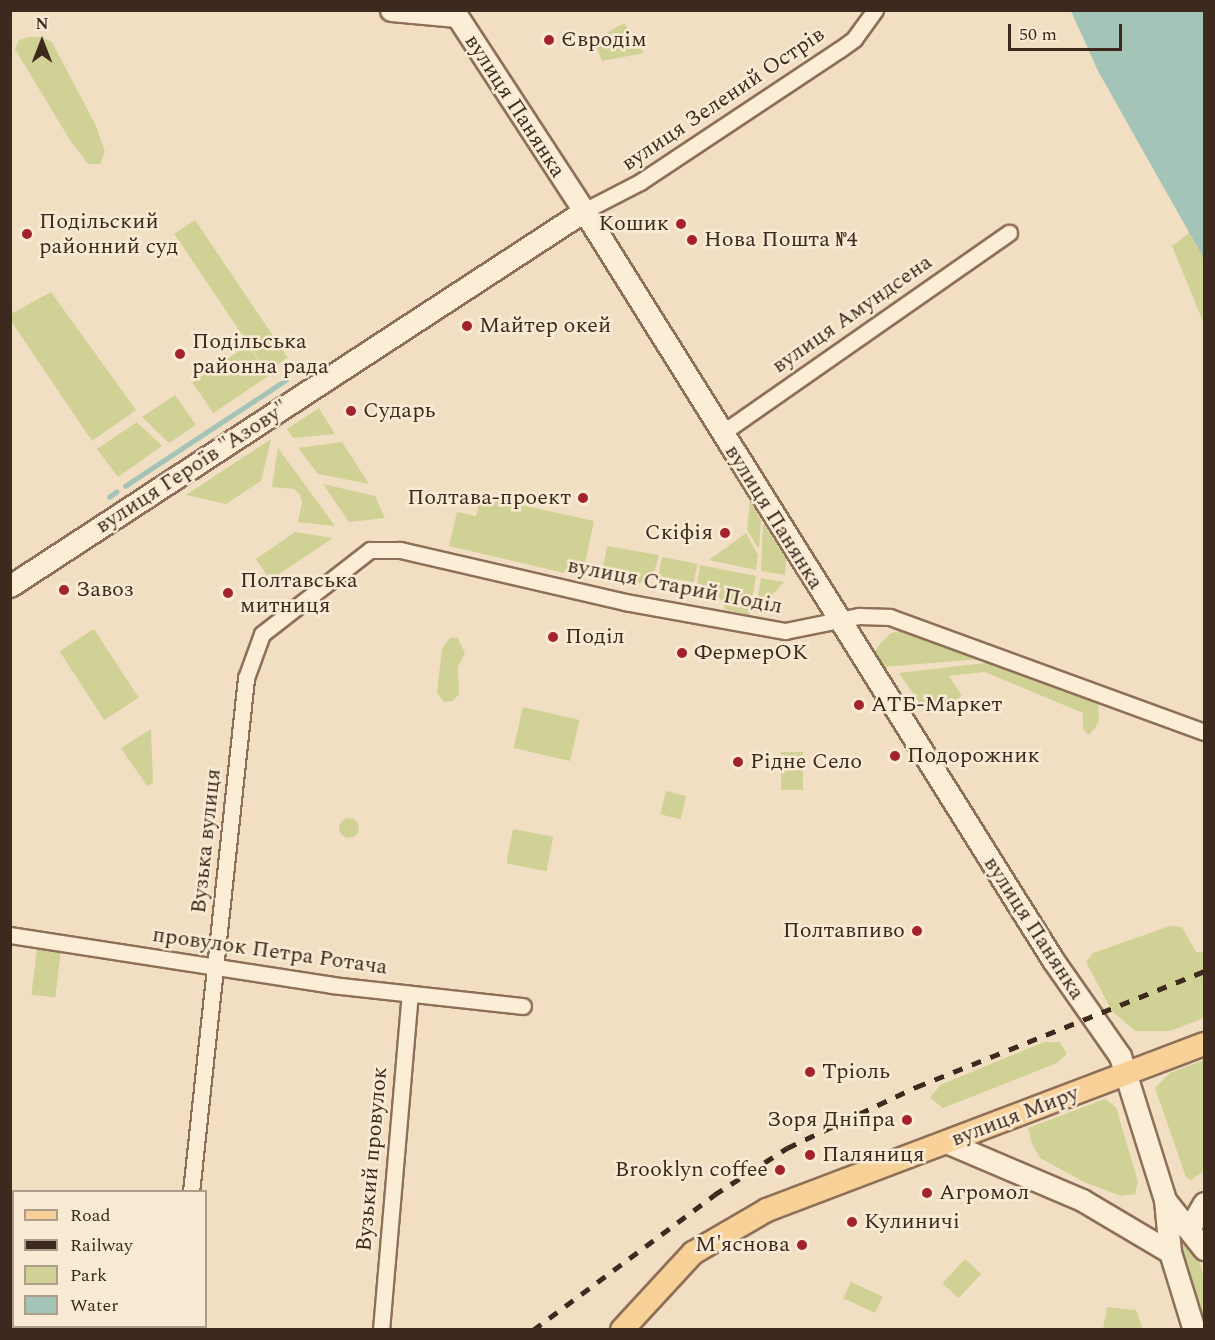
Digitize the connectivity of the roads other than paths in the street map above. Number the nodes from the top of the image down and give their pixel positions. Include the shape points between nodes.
1 (391, 10) edge
2 (875, 10) edge
3 (455, 13) edge
4 (584, 211) junction
5 (1009, 233) dead end
6 (722, 433) junction
7 (370, 550) joint
8 (10, 586) edge
9 (838, 620) junction
10 (1204, 732) edge
11 (10, 935) edge
12 (215, 966) junction
13 (410, 994) junction
14 (523, 1006) dead end
15 (1204, 1044) edge
16 (1127, 1073) junction
17 (946, 1142) junction
18 (191, 1190) edge
19 (1166, 1200) junction
20 (1204, 1203) edge
21 (1189, 1229) junction
22 (1204, 1249) edge
23 (1170, 1252) junction
24 (381, 1329) edge
25 (622, 1329) edge
26 (1194, 1329) edge

1 - 3 main road, вулиця Панянка
2 - 4 street, вулиця Зелений Острів via 847,44 640,182
3 - 4 main road, вулиця Панянка
4 - 6 main road, вулиця Панянка
4 - 8 main road, вулиця Героїв "Азову"
5 - 6 street, вулиця Амундсена
6 - 9 main road, вулиця Панянка
7 - 9 street, вулиця Старий Поділ via 400,550 625,602 785,631
7 - 12 street, Вузька вулиця via 262,634 246,678
9 - 10 street, вулиця Старий Поділ via 876,615 891,618
9 - 16 main road, вулиця Панянка via 1053,960 1120,1056
11 - 12 street, провулок Петра Ротача
12 - 13 street, провулок Петра Ротача
12 - 18 street, Вузька вулиця
13 - 14 street, провулок Петра Ротача
13 - 24 street, Вузький провулок
15 - 16 main road, вулиця Миру
16 - 17 main road, вулиця Миру
16 - 19 main road, вулиця Панянка
17 - 23 main road via 1082,1200
17 - 25 main road, вулиця Миру via 767,1210 693,1253
19 - 21 main road
19 - 23 main road
20 - 21 main road
21 - 22 main road
23 - 26 main road

